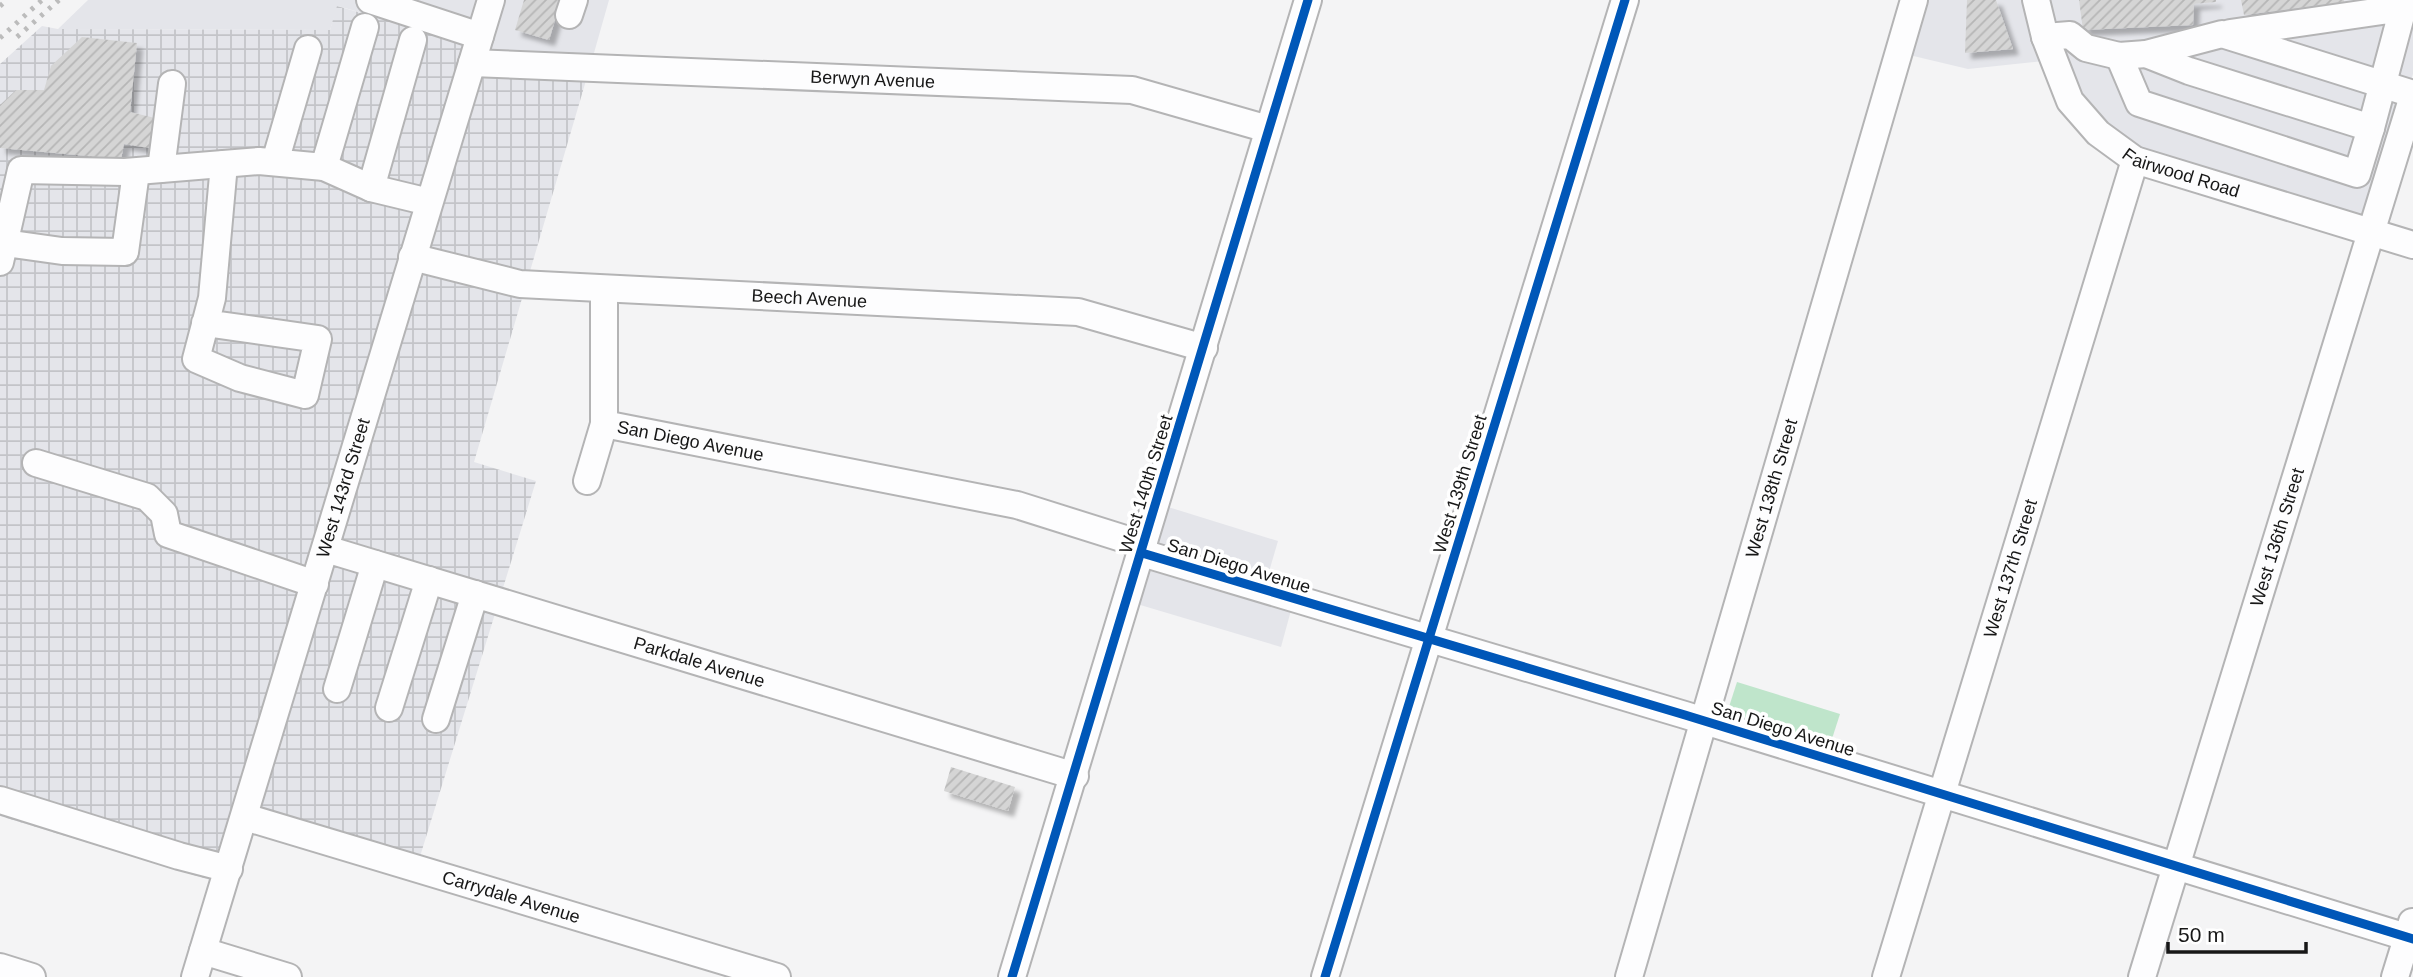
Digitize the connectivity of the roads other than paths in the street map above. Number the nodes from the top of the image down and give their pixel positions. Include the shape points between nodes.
1 (370, 0) edge
2 (491, 0) edge
3 (1308, 0) edge
4 (1625, 0) edge
5 (1914, 0) edge
6 (2036, 0) edge
7 (2407, 5) edge
8 (365, 27) dead end
9 (2222, 34) junction
10 (480, 36) junction
11 (2045, 37) junction
12 (413, 40) dead end
13 (308, 49) dead end
14 (2146, 54) junction
15 (2119, 56) junction
16 (471, 63) junction
17 (172, 85) dead end
18 (2384, 85) junction
19 (2413, 95) edge
20 (2371, 128) junction
21 (1268, 129) junction
22 (2135, 159) junction
23 (275, 162) junction
24 (223, 164) junction
25 (324, 167) junction
26 (148, 170) junction
27 (371, 188) junction
28 (429, 202) junction
29 (2371, 231) junction
30 (2413, 245) edge
31 (3, 253) edge
32 (412, 257) junction
33 (604, 289) junction
34 (205, 323) dead end
35 (1204, 348) junction
36 (604, 424) junction
37 (36, 463) dead end
38 (587, 481) dead end
39 (326, 549) junction
40 (1143, 549) junction
41 (376, 564) junction
42 (429, 580) junction
43 (315, 584) junction
44 (475, 594) junction
45 (1429, 639) junction
46 (337, 689) dead end
47 (389, 708) dead end
48 (436, 719) dead end
49 (1703, 721) junction
50 (1075, 776) junction
51 (1943, 796) junction
52 (0, 800) edge
53 (245, 817) junction
54 (2176, 867) junction
55 (229, 869) junction
56 (2411, 932) edge
57 (203, 951) junction
58 (0, 967) edge
59 (32, 977) edge
60 (195, 977) edge
61 (289, 977) edge
62 (777, 977) edge
63 (1012, 977) edge
64 (1325, 977) edge
65 (1629, 977) edge
66 (1886, 977) edge
67 (2142, 977) edge
68 (2395, 977) edge

1 - 10 street
2 - 10 street, West 143rd Street
3 - 21 street, West 140th Street
4 - 45 street, West 139th Street
5 - 49 street, West 138th Street
6 - 11 street, Fairwood Road
7 - 9 street
7 - 18 street
8 - 25 street
9 - 14 street
9 - 18 street
10 - 16 street, West 143rd Street
11 - 15 street via 2070,35 2086,48
11 - 22 street, Fairwood Road via 2070,101 2098,133
12 - 27 street
13 - 23 street
14 - 15 street
14 - 20 street
15 - 20 street via 2139,103 2357,174
16 - 21 street, Berwyn Avenue via 1132,90
16 - 28 street, West 143rd Street
17 - 26 street
18 - 19 street
18 - 20 street
19 - 29 street, West 136th Street
21 - 35 street, West 140th Street
22 - 29 street, Fairwood Road
22 - 51 street, West 137th Street
23 - 24 street
23 - 25 street
24 - 26 street
24 - 34 street via 212,298
25 - 27 street
26 - 31 street via 125,252
26 - 31 street via 21,170
27 - 28 street
28 - 32 street, West 143rd Street
29 - 30 street, Fairwood Road
29 - 54 street, West 136th Street
32 - 33 street, Beech Avenue via 520,284
32 - 39 street, West 143rd Street
33 - 35 street, Beech Avenue via 1078,312
33 - 36 street
35 - 40 street, West 140th Street
36 - 38 street
36 - 40 street, San Diego Avenue via 1017,505
37 - 43 street via 147,497 164,514 168,534
39 - 41 street, Parkdale Avenue
39 - 43 street, West 143rd Street
40 - 45 street, San Diego Avenue
40 - 50 street, West 140th Street
41 - 42 street, Parkdale Avenue
41 - 46 street
42 - 44 street, Parkdale Avenue
42 - 47 street
43 - 53 street, West 143rd Street
44 - 48 street
44 - 50 street, Parkdale Avenue
45 - 49 street, San Diego Avenue
45 - 64 street, West 139th Street
49 - 51 street, San Diego Avenue
49 - 65 street, West 138th Street
50 - 63 street, West 140th Street
51 - 54 street, San Diego Avenue
51 - 66 street, West 137th Street
52 - 55 street
53 - 55 street, West 143rd Street
53 - 62 street, Carrydale Avenue
54 - 56 street, San Diego Avenue
54 - 67 street, West 136th Street
55 - 57 street, West 143rd Street
56 - 68 street
57 - 60 street, West 143rd Street
57 - 61 street
58 - 59 street

